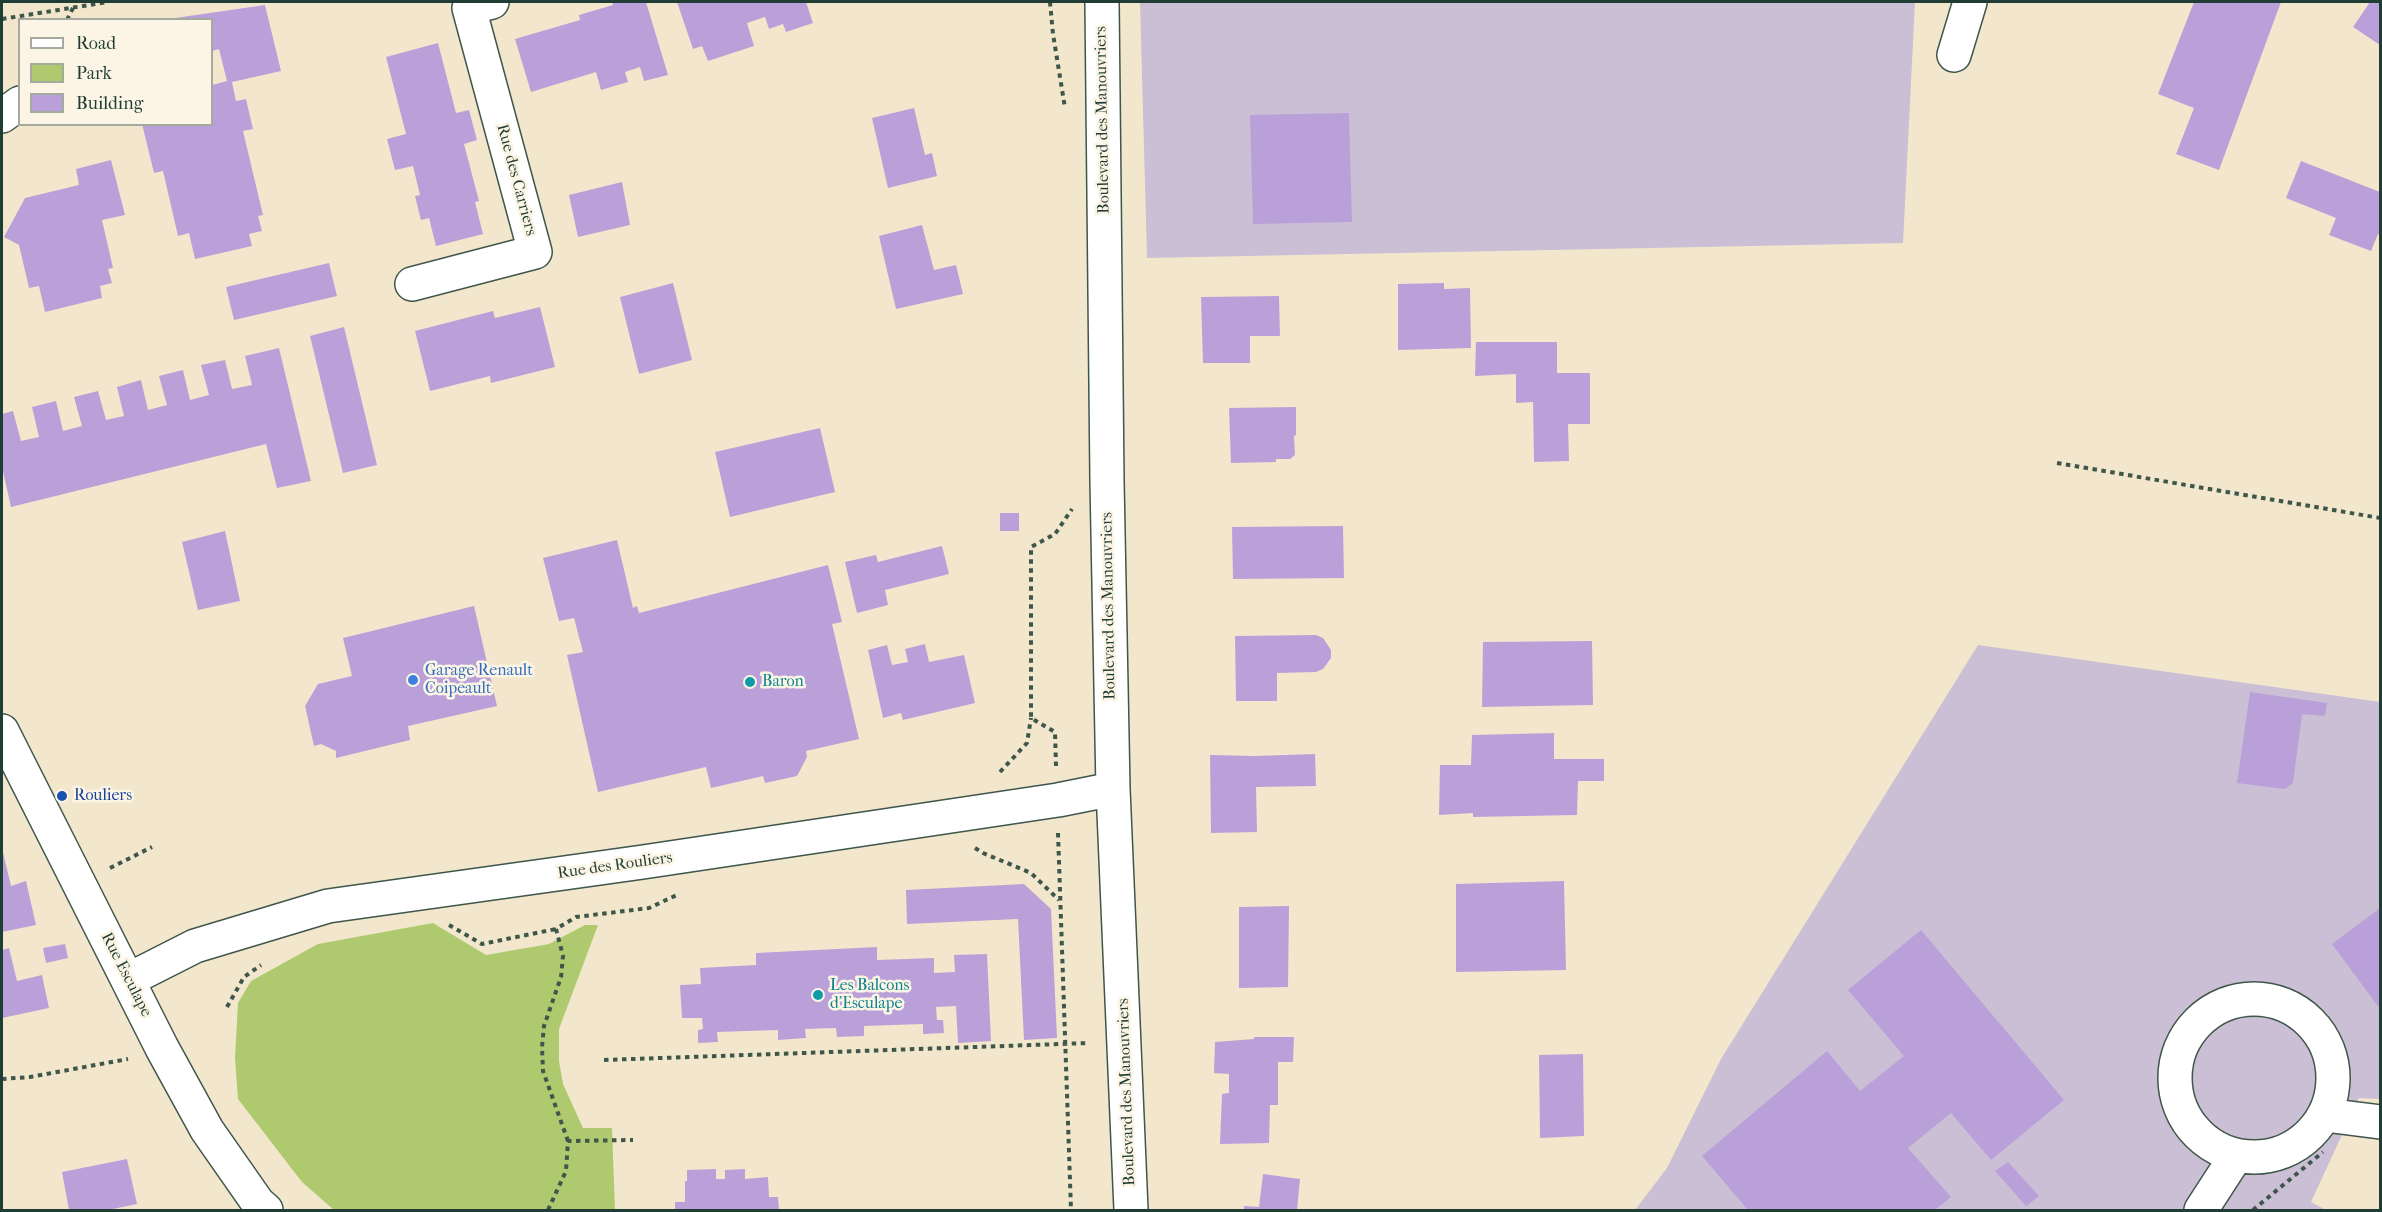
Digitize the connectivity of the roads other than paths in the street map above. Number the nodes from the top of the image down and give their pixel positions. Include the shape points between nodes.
1 (492, 2) edge
2 (1102, 2) edge
3 (1970, 2) edge
4 (1954, 55) dead end
5 (18, 104) edge
6 (2, 116) edge
7 (412, 284) dead end
8 (2, 731) edge
9 (1113, 789) junction
10 (128, 980) junction
11 (2325, 1115) junction
12 (2380, 1122) edge
13 (2236, 1155) junction
14 (258, 1208) edge
15 (1131, 1210) edge
16 (2201, 1210) edge

1 - 7 street, Rue des Carriers via 469,8 535,252
2 - 9 street, Boulevard des Manouvriers
3 - 4 street
5 - 6 street
8 - 10 street, Rue Esculape
9 - 10 street, Rue des Rouliers via 328,906 195,946
9 - 15 street, Boulevard des Manouvriers
10 - 14 street, Rue Esculape via 207,1130
11 - 12 street
11 - 13 street via 2309,1136 2287,1150 2262,1157
11 - 13 street via 2333,1089 2332,1063 2323,1038 2307,1018 2284,1004 2259,998 2232,1001 2189,1030 2178,1054 2174,1080 2179,1106 2192,1128 2212,1146
13 - 16 street

